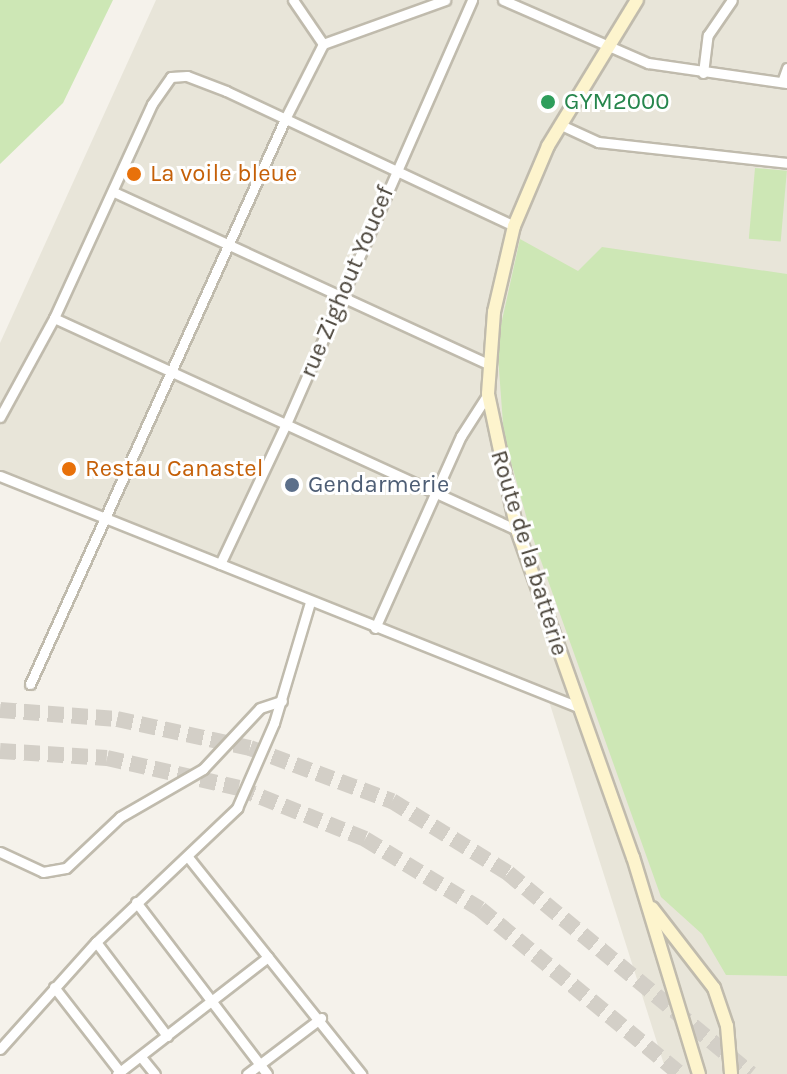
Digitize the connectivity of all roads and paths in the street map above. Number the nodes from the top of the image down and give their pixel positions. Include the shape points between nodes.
1 (293, 0) edge
2 (445, 0) edge
3 (472, 0) edge
4 (503, 0) edge
5 (637, 0) edge
6 (732, 0) edge
7 (323, 44) junction
8 (605, 48) junction
9 (787, 68) edge
10 (703, 73) junction
11 (784, 83) edge
12 (286, 117) junction
13 (561, 125) junction
14 (787, 163) edge
15 (395, 169) junction
16 (114, 192) junction
17 (514, 226) junction
18 (228, 245) junction
19 (339, 296) junction
20 (54, 318) junction
21 (488, 364) junction
22 (171, 371) junction
23 (488, 394) junction
24 (0, 417) edge
25 (286, 424) junction
26 (0, 476) edge
27 (436, 490) junction
28 (106, 517) junction
29 (517, 530) junction
30 (220, 564) junction
31 (310, 602) junction
32 (375, 628) junction
33 (30, 684) dead end
34 (282, 701) junction
35 (578, 707) junction
36 (0, 852) edge
37 (188, 857) junction
38 (136, 902) junction
39 (647, 902) junction
40 (96, 942) junction
41 (268, 957) junction
42 (54, 987) junction
43 (214, 1000) junction
44 (321, 1018) junction
45 (167, 1036) junction
46 (0, 1049) edge
47 (141, 1057) junction
48 (259, 1063) junction
49 (118, 1073) edge
50 (155, 1074) edge
51 (247, 1074) edge
52 (267, 1074) edge
53 (361, 1074) edge
54 (699, 1074) edge
55 (731, 1074) edge

1 - 7 street
2 - 7 street
3 - 15 street, rue Zighout Youcef
4 - 8 street
5 - 8 main road, Route de la batterie
6 - 10 street via 708,35
7 - 12 street
8 - 10 street
8 - 13 main road, Route de la batterie
9 - 11 street
10 - 11 street
12 - 15 street
12 - 16 street via 202,80 171,77 152,104
12 - 18 street
13 - 14 street via 598,142
13 - 17 main road, Route de la batterie
15 - 17 street
15 - 19 street, rue Zighout Youcef
16 - 18 street
16 - 20 street
17 - 21 main road, Route de la batterie
18 - 19 street
18 - 22 street
19 - 21 street
19 - 25 street, rue Zighout Youcef
20 - 22 street
20 - 24 street
21 - 23 main road, Route de la batterie
22 - 25 street
22 - 28 street
23 - 27 street via 475,406
23 - 29 main road, Route de la batterie
25 - 27 street
25 - 30 street, rue Zighout Youcef
26 - 28 street
27 - 29 street
27 - 32 street
28 - 30 street
28 - 33 street
29 - 35 main road, Route de la batterie
30 - 31 street
31 - 32 street
31 - 34 street
32 - 35 street
34 - 36 street via 260,708 203,769 120,817 66,868 43,872
34 - 37 street via 251,786 237,808
35 - 39 main road, Route de la batterie
37 - 38 street
37 - 41 street
38 - 40 street
38 - 43 street
39 - 54 main road, Route de la batterie
39 - 55 main road via 714,988 730,1039
40 - 42 street
40 - 45 street
41 - 43 street
41 - 44 street
42 - 46 street
42 - 49 street
43 - 45 street
43 - 48 street
44 - 48 street
44 - 53 street
45 - 47 street
47 - 49 street
47 - 50 street
48 - 51 street
48 - 52 street

